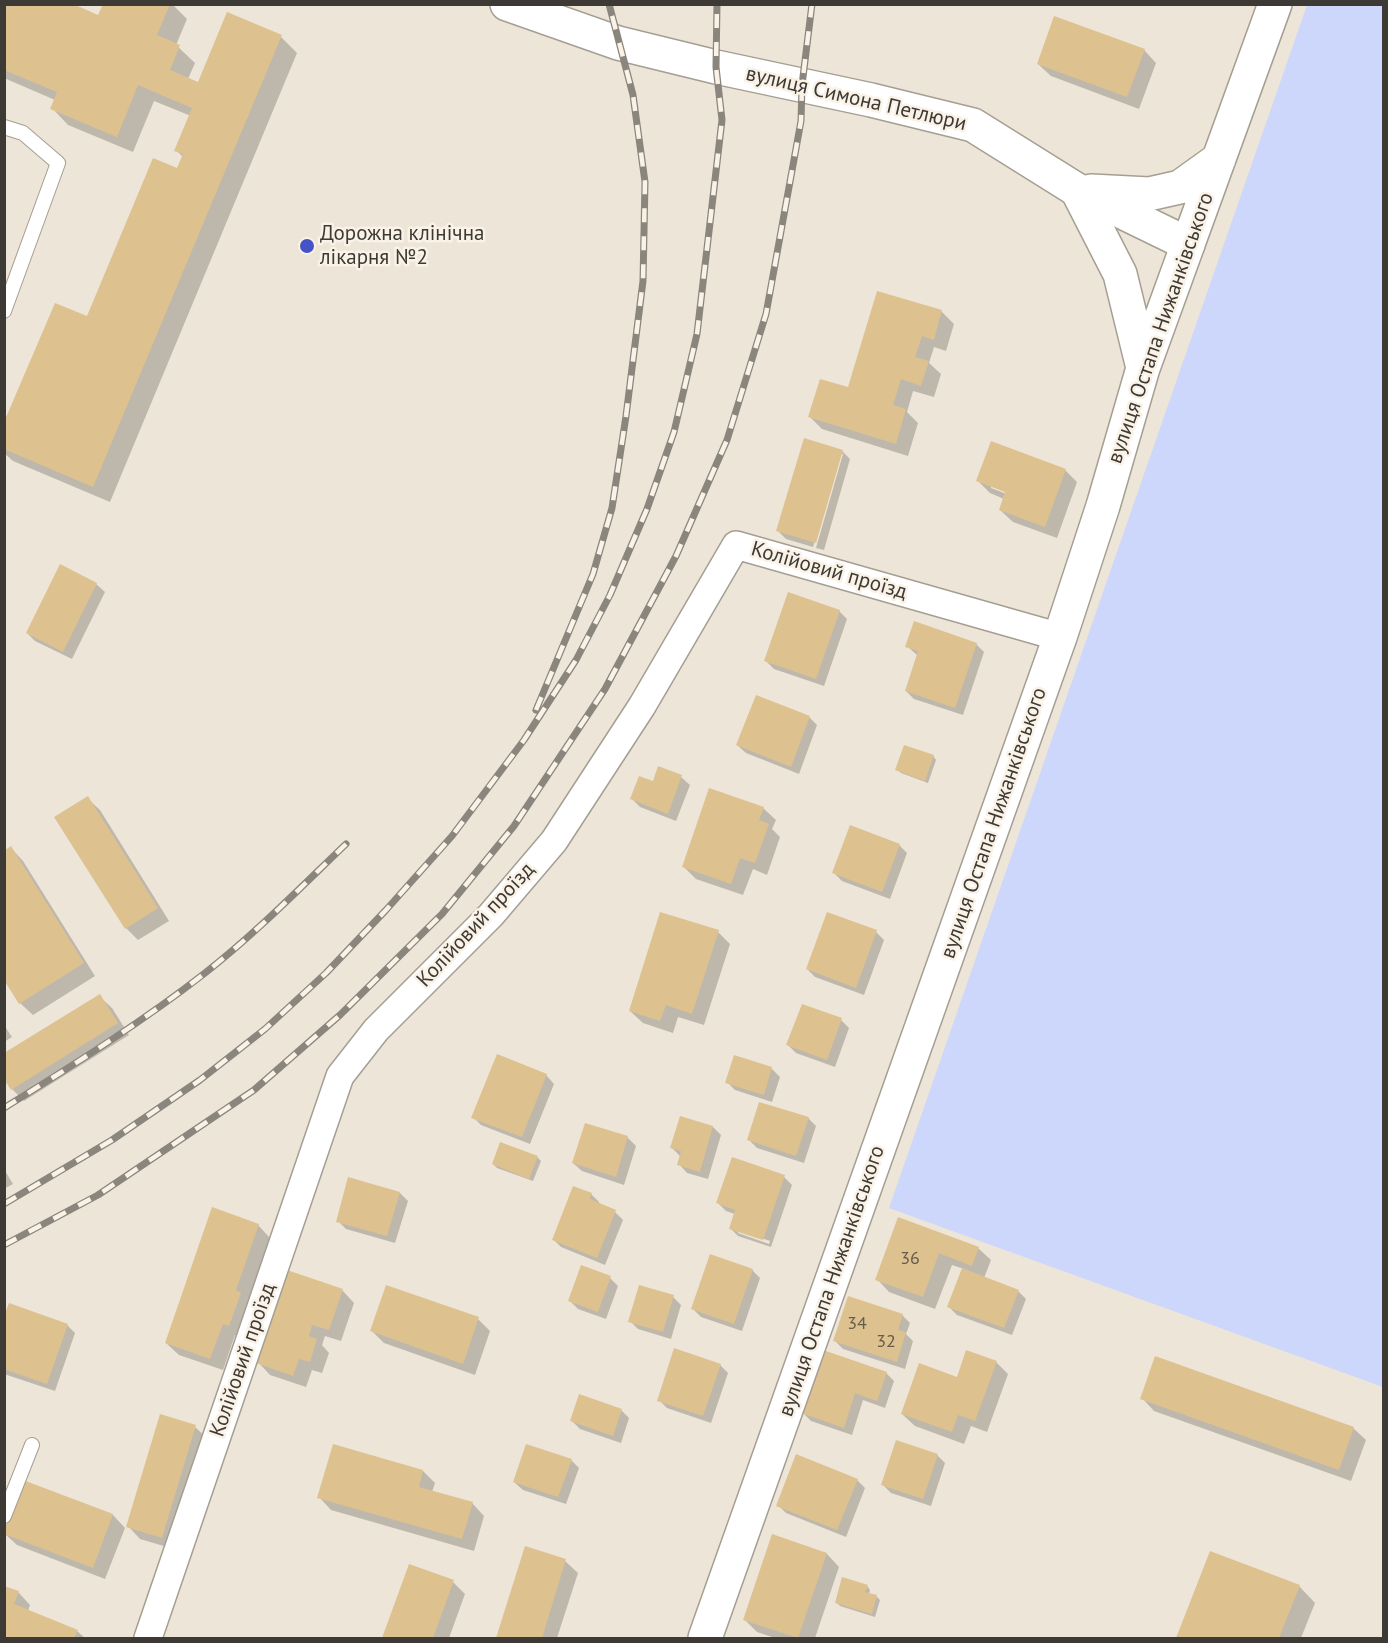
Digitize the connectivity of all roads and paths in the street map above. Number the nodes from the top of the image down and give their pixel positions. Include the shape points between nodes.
1 (507, 4) edge
2 (1275, 4) edge
3 (4, 127) edge
4 (1219, 159) junction
5 (1077, 190) junction
6 (1188, 244) junction
7 (4, 311) edge
8 (1143, 368) junction
9 (1060, 637) junction
10 (32, 1444) dead end
11 (4, 1516) edge
12 (148, 1638) edge
13 (705, 1638) edge

1 - 5 street, вулиця Симона Петлюри via 618,43 973,125
2 - 4 street, вулиця Остапа Нижанківського
3 - 7 lane via 23,133 58,163
4 - 5 street via 1180,187 1149,194
4 - 6 street, вулиця Остапа Нижанківського
5 - 6 street, вулиця Симона Петлюри
5 - 8 street via 1120,274
6 - 8 street, вулиця Остапа Нижанківського
8 - 9 street, вулиця Остапа Нижанківського
9 - 12 street, Колійовий проїзд via 736,545 642,706 554,841 491,915 376,1030 340,1076
9 - 13 street, вулиця Остапа Нижанківського
10 - 11 lane

